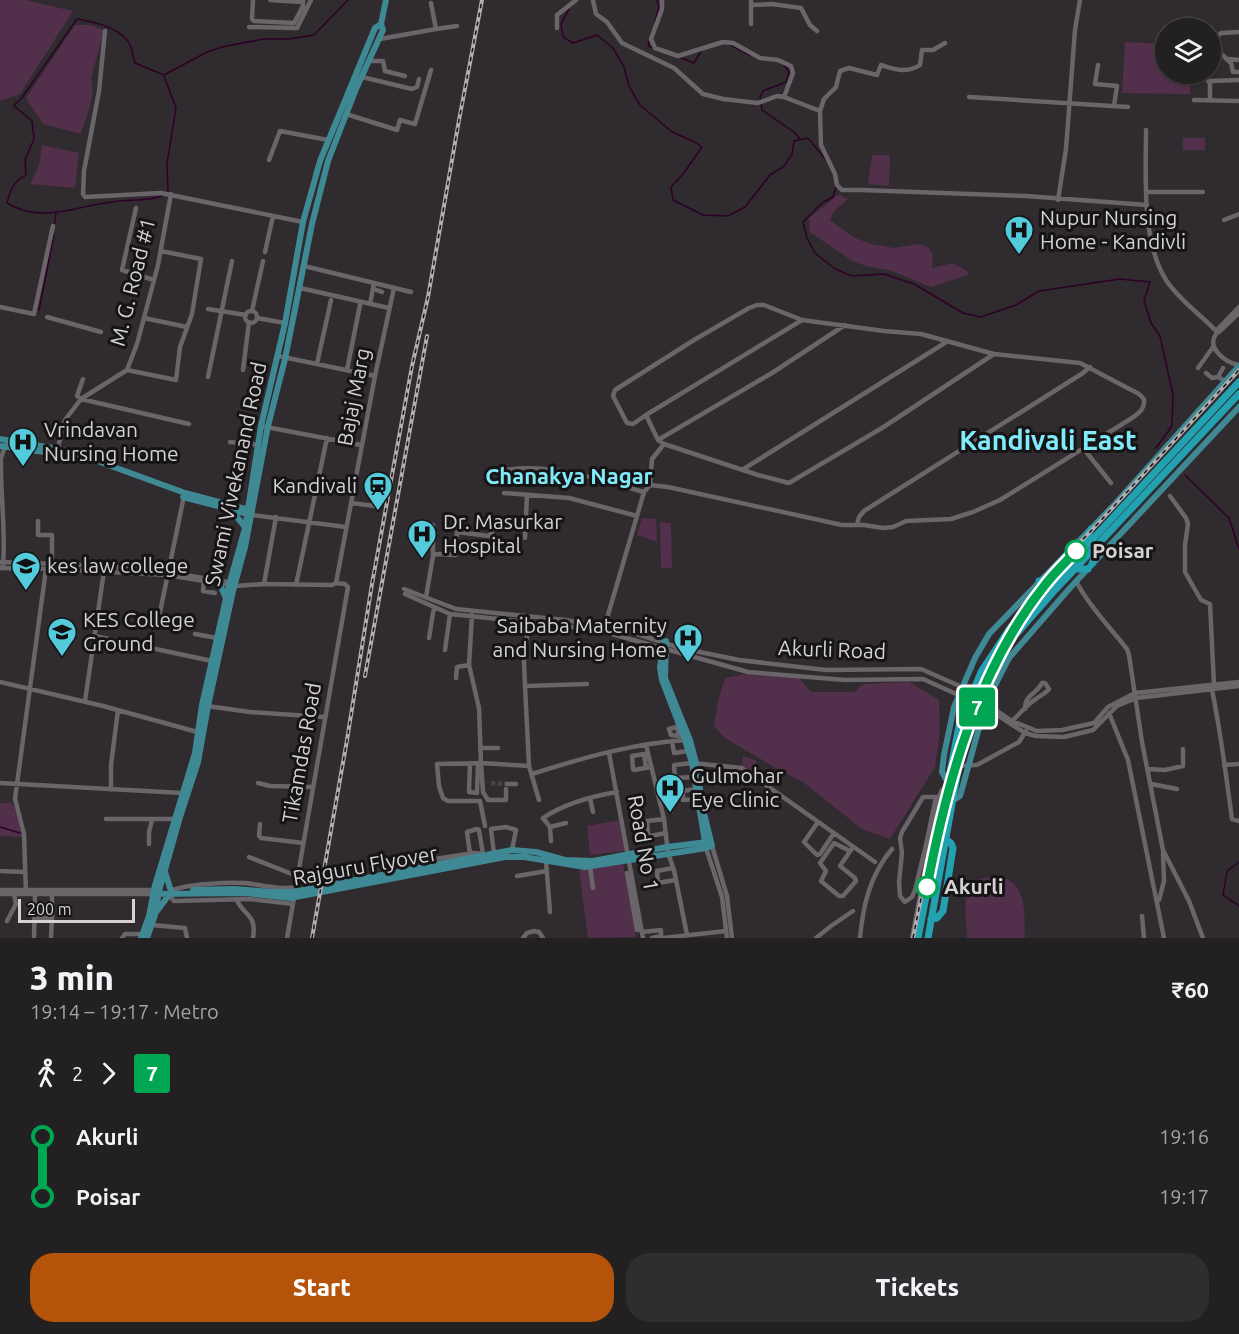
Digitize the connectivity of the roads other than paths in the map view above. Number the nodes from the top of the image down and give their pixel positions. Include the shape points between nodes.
1 (253, 0) edge
2 (270, 0) edge
3 (311, 0) edge
4 (386, 0) edge
5 (576, 0) edge
6 (593, 0) edge
7 (662, 0) edge
8 (1080, 0) edge
9 (302, 1) edge
10 (752, 2) edge
11 (431, 3) dead end
12 (381, 24) junction
13 (751, 24) dead end
14 (457, 26) dead end
15 (249, 27) dead end
16 (557, 28) dead end
17 (436, 29) junction
18 (105, 31) dead end
19 (817, 31) dead end
20 (1239, 32) edge
21 (1221, 33) edge
22 (380, 39) junction
23 (945, 43) dead end
24 (1221, 53) edge
25 (1221, 54) edge
26 (1239, 60) edge
27 (369, 61) junction
28 (1098, 65) dead end
29 (431, 70) dead end
30 (1239, 72) edge
31 (405, 76) dead end
32 (362, 77) junction
33 (419, 79) dead end
34 (1239, 80) edge
35 (1221, 81) edge
36 (1209, 84) edge
37 (1239, 94) edge
38 (783, 97) junction
39 (969, 97) dead end
40 (1194, 100) dead end
41 (1210, 100) junction
42 (1238, 101) edge
43 (1069, 104) junction
44 (1114, 106) junction
45 (1128, 107) dead end
46 (820, 111) junction
47 (346, 114) junction
48 (1146, 130) dead end
49 (328, 140) junction
50 (269, 160) dead end
51 (1147, 192) junction
52 (1203, 192) dead end
53 (171, 194) junction
54 (1058, 200) junction
55 (1147, 205) junction
56 (136, 208) dead end
57 (1239, 214) edge
58 (273, 216) junction
59 (1224, 220) dead end
60 (303, 222) junction
61 (53, 226) dead end
62 (161, 250) junction
63 (265, 252) dead end
64 (232, 261) dead end
65 (263, 261) dead end
66 (304, 266) junction
67 (154, 280) junction
68 (375, 283) junction
69 (300, 288) junction
70 (394, 288) junction
71 (374, 290) junction
72 (382, 292) dead end
73 (411, 292) dead end
74 (331, 300) dead end
75 (370, 304) junction
76 (360, 305) dead end
77 (0, 307) edge
78 (1239, 307) edge
79 (389, 308) junction
80 (208, 309) dead end
81 (222, 311) junction
82 (252, 311) junction
83 (1239, 313) edge
84 (246, 315) junction
85 (47, 317) dead end
86 (144, 318) junction
87 (257, 318) junction
88 (802, 320) junction
89 (249, 322) junction
90 (285, 323) junction
91 (845, 326) junction
92 (187, 327) junction
93 (1217, 331) junction
94 (101, 332) dead end
95 (948, 341) junction
96 (1213, 347) junction
97 (994, 354) junction
98 (278, 356) junction
99 (285, 359) junction
100 (317, 364) junction
101 (1090, 367) junction
102 (1198, 368) dead end
103 (1223, 368) dead end
104 (1237, 368) edge
105 (127, 370) junction
106 (243, 370) dead end
107 (347, 370) junction
108 (1206, 373) dead end
109 (375, 376) junction
110 (208, 377) dead end
111 (1218, 377) junction
112 (83, 379) dead end
113 (1225, 381) junction
114 (1239, 382) edge
115 (1239, 394) edge
116 (1210, 398) junction
117 (81, 399) junction
118 (1239, 407) edge
119 (645, 416) junction
120 (1230, 416) junction
121 (189, 424) dead end
122 (265, 426) junction
123 (327, 438) junction
124 (658, 440) junction
125 (230, 442) dead end
126 (664, 444) junction
127 (2, 445) edge
128 (258, 445) junction
129 (361, 445) junction
130 (1083, 448) junction
131 (57, 451) junction
132 (742, 470) junction
133 (496, 472) dead end
134 (1111, 483) dead end
135 (650, 485) junction
136 (644, 492) junction
137 (504, 493) dead end
138 (185, 495) junction
139 (527, 495) junction
140 (1170, 496) dead end
141 (249, 500) junction
142 (351, 503) junction
143 (375, 506) dead end
144 (233, 508) junction
145 (249, 512) junction
146 (637, 516) junction
147 (276, 517) junction
148 (38, 520) dead end
149 (309, 521) junction
150 (526, 522) junction
151 (433, 525) dead end
152 (857, 525) junction
153 (1111, 526) junction
154 (346, 527) junction
155 (245, 528) junction
156 (1091, 529) junction
157 (0, 532) edge
158 (525, 538) dead end
159 (1103, 539) junction
160 (1079, 552) junction
161 (0, 556) edge
162 (433, 556) junction
163 (1, 565) edge
164 (1090, 566) junction
165 (50, 567) junction
166 (105, 569) junction
167 (1075, 569) junction
168 (167, 573) junction
169 (1058, 576) junction
170 (204, 581) junction
171 (1039, 581) junction
172 (1076, 581) junction
173 (219, 583) junction
174 (336, 583) junction
175 (234, 584) junction
176 (264, 584) junction
177 (296, 585) junction
178 (215, 593) dead end
179 (426, 597) junction
180 (226, 598) junction
181 (434, 607) junction
182 (450, 614) junction
183 (472, 615) junction
184 (159, 617) dead end
185 (529, 620) junction
186 (603, 629) junction
187 (195, 634) dead end
188 (95, 636) junction
189 (217, 638) junction
190 (429, 638) dead end
191 (665, 646) junction
192 (446, 650) dead end
193 (212, 661) junction
194 (469, 664) junction
195 (456, 678) dead end
196 (0, 682) edge
197 (587, 684) dead end
198 (1239, 684) edge
199 (666, 685) junction
200 (525, 686) junction
201 (962, 687) junction
202 (1213, 688) junction
203 (30, 689) junction
204 (959, 695) junction
205 (1136, 696) junction
206 (85, 701) junction
207 (986, 705) junction
208 (205, 706) junction
209 (1025, 709) junction
210 (118, 710) junction
211 (1109, 713) junction
212 (324, 717) junction
213 (1012, 721) junction
214 (678, 726) junction
215 (1026, 731) junction
216 (201, 733) junction
217 (673, 739) junction
218 (688, 740) junction
219 (646, 745) junction
220 (480, 748) junction
221 (498, 748) dead end
222 (1183, 749) dead end
223 (688, 751) junction
224 (609, 753) junction
225 (470, 763) junction
226 (480, 763) junction
227 (694, 763) junction
228 (1239, 764) edge
229 (968, 765) junction
230 (1224, 765) junction
231 (530, 766) junction
232 (958, 766) junction
233 (1148, 769) junction
234 (470, 772) junction
235 (478, 773) junction
236 (531, 774) junction
237 (694, 777) junction
238 (0, 783) edge
239 (258, 783) dead end
240 (483, 783) junction
241 (491, 783) tunnel mouth
242 (16, 784) junction
243 (516, 784) dead end
244 (946, 784) junction
245 (1151, 784) junction
246 (312, 787) junction
247 (1178, 789) dead end
248 (111, 790) junction
249 (617, 792) junction
250 (182, 793) junction
251 (939, 797) junction
252 (590, 798) junction
253 (538, 800) dead end
254 (952, 801) junction
255 (593, 812) dead end
256 (106, 819) dead end
257 (152, 819) junction
258 (173, 819) junction
259 (662, 819) junction
260 (1239, 820) edge
261 (566, 823) dead end
262 (260, 824) dead end
263 (817, 824) junction
264 (485, 826) dead end
265 (550, 827) junction
266 (664, 833) junction
267 (832, 835) junction
268 (944, 838) junction
269 (551, 841) dead end
270 (303, 843) junction
271 (495, 843) dead end
272 (149, 844) dead end
273 (709, 845) junction
274 (928, 845) junction
275 (851, 849) junction
276 (892, 849) dead end
277 (512, 850) junction
278 (668, 850) junction
279 (1163, 850) junction
280 (494, 855) junction
281 (536, 855) junction
282 (249, 857) dead end
283 (477, 857) junction
284 (630, 858) junction
285 (546, 861) junction
286 (875, 862) dead end
287 (393, 864) dead end
288 (590, 866) junction
289 (165, 869) junction
290 (672, 869) junction
291 (0, 871) edge
292 (547, 871) junction
293 (25, 872) junction
294 (627, 873) dead end
295 (939, 873) junction
296 (949, 875) junction
297 (297, 876) junction
298 (517, 876) dead end
299 (631, 880) junction
300 (674, 880) junction
301 (296, 887) junction
302 (593, 888) dead end
303 (0, 892) edge
304 (26, 892) junction
305 (156, 892) junction
306 (35, 893) junction
307 (170, 893) junction
308 (14, 894) junction
309 (52, 894) junction
310 (236, 899) junction
311 (633, 903) junction
312 (1158, 903) junction
313 (293, 904) junction
314 (853, 911) dead end
315 (550, 912) dead end
316 (155, 915) junction
317 (1142, 916) dead end
318 (34, 918) junction
319 (52, 918) junction
320 (931, 920) junction
321 (8, 921) dead end
322 (152, 925) junction
323 (728, 930) junction
324 (643, 933) edge
325 (687, 935) junction
326 (711, 935) edge
327 (143, 936) edge
328 (694, 936) edge
329 (34, 938) edge
330 (51, 938) edge
331 (122, 938) edge
332 (187, 938) edge
333 (253, 938) edge
334 (287, 938) edge
335 (523, 938) edge
336 (543, 938) edge
337 (651, 938) edge
338 (665, 938) edge
339 (727, 938) edge
340 (732, 938) edge
341 (816, 938) edge
342 (860, 938) edge
343 (912, 938) edge
344 (918, 938) edge
345 (927, 938) edge
346 (1144, 938) edge
347 (1164, 938) edge
348 (1203, 938) edge

1 - 9 street via 255,21 294,23
2 - 9 street
3 - 15 street via 297,28
4 - 12 main road, Swami Vivekanand Road
5 - 16 street via 557,15
6 - 38 street via 596,14 622,43 674,68 699,91 711,97 761,102
7 - 38 street via 652,34 655,48 678,57 723,42 733,43 760,58 778,60 791,66 793,73
8 - 43 street
10 - 13 street
10 - 19 street via 801,8
11 - 17 street
12 - 22 main road, Swami Vivekanand Road
12 - 49 main road, Swami Vivekanand Road via 375,28
14 - 17 street
17 - 22 street
18 - 53 street via 83,194
20 - 21 street
22 - 27 main road, Swami Vivekanand Road
23 - 46 street via 933,50 921,50 920,64 909,70 881,65 877,75 849,68 840,71 836,87 824,99
24 - 26 street via 1230,60
25 - 30 street via 1232,64 1233,72
27 - 31 street via 385,61 385,71
27 - 32 main road, Swami Vivekanand Road
28 - 44 street via 1095,84 1117,87
29 - 47 street via 415,124 400,120 397,130
32 - 33 street via 412,89
32 - 47 main road, Swami Vivekanand Road
34 - 35 street
36 - 41 street
37 - 42 street
38 - 46 street
39 - 43 street
40 - 41 street
41 - 42 street
43 - 44 street
43 - 54 street
44 - 45 street
46 - 54 street via 821,145 842,190
47 - 66 main road, Swami Vivekanand Road via 328,161
48 - 51 street
49 - 50 street via 280,131
49 - 60 main road, Swami Vivekanand Road
51 - 52 street
51 - 55 street
53 - 58 street
53 - 62 street, M. G. Road #1
54 - 55 street
55 - 93 street via 1158,265 1186,303
56 - 67 street via 122,270
57 - 59 street
58 - 60 street
58 - 63 street
60 - 90 main road, Swami Vivekanand Road
61 - 77 street via 34,314
62 - 67 street, M. G. Road #1
62 - 92 street via 201,259
64 - 81 street
65 - 82 street
66 - 68 street
66 - 69 main road, Swami Vivekanand Road
67 - 86 street, M. G. Road #1
68 - 70 street
68 - 71 street
69 - 75 street
69 - 99 main road, Swami Vivekanand Road
70 - 73 street
70 - 79 street, Bajaj Marg
71 - 72 street
71 - 75 street
74 - 100 street
75 - 79 street
76 - 107 street
78 - 93 street
79 - 109 street, Bajaj Marg
80 - 81 street
81 - 84 street
81 - 110 street
82 - 84 street
82 - 87 street
83 - 93 street
84 - 89 street
85 - 94 street
86 - 92 street
86 - 105 street, M. G. Road #1
87 - 89 street
87 - 90 street
88 - 91 street
88 - 119 street
88 - 119 street via 757,305 615,390 612,396 627,423 633,424
89 - 106 street
90 - 98 main road, Swami Vivekanand Road
91 - 95 street via 921,334
91 - 124 street
92 - 105 street via 176,381
93 - 96 street
95 - 97 street
95 - 132 street
96 - 102 street
96 - 104 street
97 - 101 street
97 - 132 street via 794,482 780,482
98 - 99 street
98 - 122 main road, Swami Vivekanand Road
99 - 100 street
99 - 122 main road, Swami Vivekanand Road
100 - 107 street
101 - 130 street via 1139,394 1144,404 1132,418
101 - 152 street via 864,511
103 - 111 street
104 - 113 main road
105 - 117 street, M. G. Road #1
107 - 109 street
108 - 111 street
109 - 129 street, Bajaj Marg
111 - 113 street
112 - 117 street via 77,396
113 - 116 main road
114 - 153 highway
115 - 153 highway
116 - 120 main road
116 - 156 main road
117 - 121 street
117 - 131 street, M. G. Road #1 via 65,420
118 - 120 main road
119 - 124 street
120 - 164 main road
122 - 123 street
122 - 128 main road, Swami Vivekanand Road
122 - 145 main road, Swami Vivekanand Road
123 - 129 street
123 - 149 street
124 - 126 street
125 - 128 street
126 - 132 street
126 - 135 street via 652,459
127 - 131 main road
127 - 163 street
128 - 141 main road, Swami Vivekanand Road
129 - 142 street, Bajaj Marg
130 - 134 street
130 - 152 street via 1000,500 973,512 951,519 906,520 884,528
131 - 138 main road
133 - 136 street via 536,469 567,473
135 - 136 street
135 - 152 street
136 - 146 street
137 - 139 street
138 - 144 main road
138 - 168 street
139 - 146 street via 569,498
139 - 150 street
140 - 202 street via 1188,524 1185,572 1201,600 1210,603
141 - 144 main road
141 - 145 main road, Swami Vivekanand Road
142 - 143 street
142 - 154 street, Bajaj Marg
144 - 145 main road
144 - 155 main road
145 - 147 street
145 - 155 main road, Swami Vivekanand Road
145 - 175 main road, Swami Vivekanand Road
146 - 186 street
147 - 149 street
147 - 176 street
148 - 165 street via 38,535 52,535
149 - 154 street
149 - 177 street
150 - 158 street
150 - 162 street via 495,519 489,536 457,532 456,555
151 - 162 street
153 - 159 highway
153 - 160 highway
154 - 174 street, Bajaj Marg
155 - 175 main road, Swami Vivekanand Road
156 - 160 highway
156 - 171 main road
157 - 161 street
159 - 164 highway
159 - 167 highway
160 - 169 highway
162 - 179 street
163 - 165 street
164 - 167 highway
164 - 172 main road
165 - 166 street
165 - 203 street
166 - 168 street
166 - 188 street
167 - 232 highway via 996,660 976,699
168 - 170 street
168 - 175 street
168 - 184 street
169 - 171 highway
169 - 244 highway via 1010,628 981,672 962,716
170 - 173 street
170 - 178 street via 203,591
171 - 201 main road via 989,634
172 - 205 street via 1090,607 1127,649
172 - 207 main road via 1009,658
173 - 175 street
173 - 180 main road
174 - 177 street
174 - 212 street, Tikamdas Road via 348,587
175 - 176 street
175 - 180 main road, Swami Vivekanand Road
175 - 208 main road, Swami Vivekanand Road
176 - 177 street
179 - 181 street, Akurli Road via 405,592
179 - 183 street, Akurli Road
180 - 189 main road, Swami Vivekanand Road
181 - 182 street, Akurli Road
181 - 190 street
182 - 183 street, Akurli Road
182 - 192 street
183 - 185 street, Akurli Road
183 - 194 street
185 - 186 street, Akurli Road
185 - 200 street
186 - 191 street, Akurli Road
187 - 189 street
188 - 193 street
188 - 206 street
189 - 193 main road, Swami Vivekanand Road
191 - 199 main road via 660,667
191 - 201 street, Akurli Road via 790,667 921,669
191 - 204 street, Akurli Road via 748,672 845,680 909,677
193 - 208 main road, Swami Vivekanand Road
194 - 195 street via 457,667
194 - 220 street via 479,708
196 - 203 street
197 - 200 street
198 - 202 street, Akurli Road
199 - 214 main road
199 - 218 main road
200 - 231 street
201 - 204 main road
201 - 207 street, Akurli Road
202 - 205 street, Akurli Road
202 - 230 street
203 - 206 street
203 - 242 street
204 - 207 street, Akurli Road
204 - 244 main road via 946,737 942,772
205 - 211 street, Akurli Road
205 - 215 street, Akurli Road via 1108,707 1094,723 1048,732
205 - 233 street
206 - 210 street
207 - 213 street, Akurli Road
207 - 215 street, Akurli Road
207 - 229 main road
208 - 212 street
208 - 216 main road, Swami Vivekanand Road
209 - 209 street via 1047,692 1045,683 1029,695
209 - 213 street
210 - 216 street
210 - 248 street
211 - 215 street, Akurli Road via 1100,726 1080,734 1047,737
211 - 312 street via 1128,760
212 - 246 street, Tikamdas Road
213 - 215 street, Akurli Road
214 - 217 street via 669,730
214 - 218 main road
215 - 229 street via 1019,742 977,765
216 - 250 main road, Swami Vivekanand Road
216 - 289 main road, Swami Vivekanand Road via 198,762
217 - 218 street
217 - 219 street
217 - 223 street via 674,753
218 - 223 main road
218 - 227 main road
219 - 224 street
219 - 259 street
220 - 221 street
220 - 226 street
222 - 233 street via 1183,766
223 - 227 main road
224 - 236 street
224 - 249 street, Road No 1
225 - 226 street
225 - 234 street
225 - 264 street via 437,764 439,786 448,801 480,801
226 - 231 street
226 - 235 street
226 - 240 street
227 - 237 main road
227 - 237 street via 675,764 675,778
227 - 263 street via 742,768
227 - 273 main road
228 - 230 street
229 - 232 street
229 - 254 main road via 960,796
230 - 260 street via 1232,819
231 - 236 street
232 - 254 highway
233 - 245 street
234 - 235 street
234 - 235 street via 469,792 477,793
236 - 253 street
237 - 273 main road
238 - 242 street
239 - 246 street
240 - 241 street
240 - 243 street via 488,800 506,800 506,785
242 - 248 street
242 - 293 street
244 - 251 highway
245 - 247 street
245 - 279 street
246 - 270 street, Tikamdas Road
248 - 250 street
249 - 252 street
249 - 284 street, Road No 1
250 - 258 main road, Swami Vivekanand Road
251 - 274 street
251 - 274 street via 923,797 902,832 899,882 900,896 905,902 915,890
251 - 344 highway
252 - 255 street
252 - 265 street via 543,818
254 - 268 highway
256 - 257 street
257 - 258 street
257 - 272 street
258 - 305 main road, Swami Vivekanand Road
259 - 266 street
259 - 266 street via 647,821 648,835
261 - 265 street
262 - 270 street via 261,838
263 - 267 street
263 - 267 street via 804,842 818,855
265 - 269 street
266 - 278 street
267 - 275 street
268 - 295 highway
268 - 296 highway via 953,848
270 - 297 street, Tikamdas Road
271 - 280 street
273 - 278 main road
273 - 323 street
273 - 323 street via 727,896
274 - 343 street
275 - 275 street via 840,866 856,881 839,896 820,881 826,871 820,863 834,843
275 - 286 street
276 - 342 street via 872,880
277 - 280 main road
277 - 280 street via 516,830 491,829
277 - 281 main road
278 - 284 main road
278 - 290 street
279 - 312 street via 1164,881
279 - 348 street
280 - 281 main road
280 - 283 main road, Rajguru Flyover
281 - 284 main road via 581,861
281 - 285 main road
282 - 297 street
283 - 283 street via 467,832 477,829 479,830
283 - 287 street
283 - 307 main road, Rajguru Flyover via 293,892 235,889
284 - 288 main road
284 - 299 street, Road No 1
285 - 288 main road
285 - 292 street
288 - 302 street
289 - 305 main road, Swami Vivekanand Road
289 - 307 main road
290 - 300 street
290 - 300 street via 656,873 660,884
291 - 293 street
292 - 298 street
292 - 315 street
293 - 304 street
294 - 299 street
295 - 296 highway
295 - 320 highway
296 - 320 highway via 943,911
297 - 301 street, Tikamdas Road
299 - 311 street, Road No 1
300 - 325 street
301 - 307 street via 282,889 243,883 182,887
301 - 313 street, Tikamdas Road
303 - 304 street
303 - 308 street
304 - 305 street
304 - 306 street
304 - 308 street
305 - 307 main road, Rajguru Flyover
305 - 309 street
305 - 316 main road, Swami Vivekanand Road
305 - 327 main road, Swami Vivekanand Road
306 - 309 street
306 - 318 street
307 - 310 street via 174,901
307 - 316 main road
308 - 321 street via 16,904
309 - 319 street
310 - 313 street
310 - 333 street via 252,919
311 - 324 street, Road No 1
311 - 324 street via 637,930
312 - 347 street
313 - 334 street, Tikamdas Road
314 - 341 street
316 - 322 main road, Swami Vivekanand Road
317 - 346 street
318 - 319 street
318 - 329 street
319 - 330 street
320 - 345 highway
322 - 327 main road, Swami Vivekanand Road
322 - 332 street via 185,928
323 - 326 street
323 - 339 street
323 - 340 street
324 - 337 street
324 - 337 street via 661,930 661,936
325 - 328 street
325 - 338 street
326 - 328 street
327 - 331 street via 125,934
335 - 336 street via 534,931

